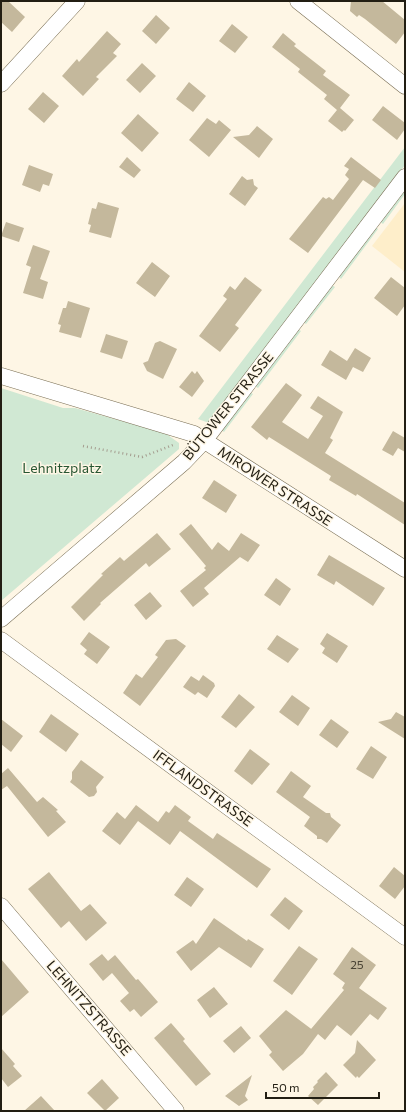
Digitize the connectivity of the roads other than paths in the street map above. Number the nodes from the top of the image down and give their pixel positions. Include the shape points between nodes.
1 (77, 1) edge
2 (298, 1) edge
3 (1, 84) edge
4 (405, 86) edge
5 (405, 177) edge
6 (1, 376) edge
7 (204, 441) junction
8 (405, 569) edge
9 (1, 619) edge
10 (1, 640) edge
11 (1, 906) edge
12 (405, 938) edge
13 (176, 1111) edge

1 - 3 street
2 - 4 street
5 - 7 street, BÜTOWER STRASSE
6 - 7 street, MIROWER STRASSE via 194,434
7 - 8 street, MIROWER STRASSE
7 - 9 street, BÜTOWER STRASSE via 184,462
10 - 12 street, IFFLANDSTRASSE
11 - 13 street, LEHNITZSTRASSE

